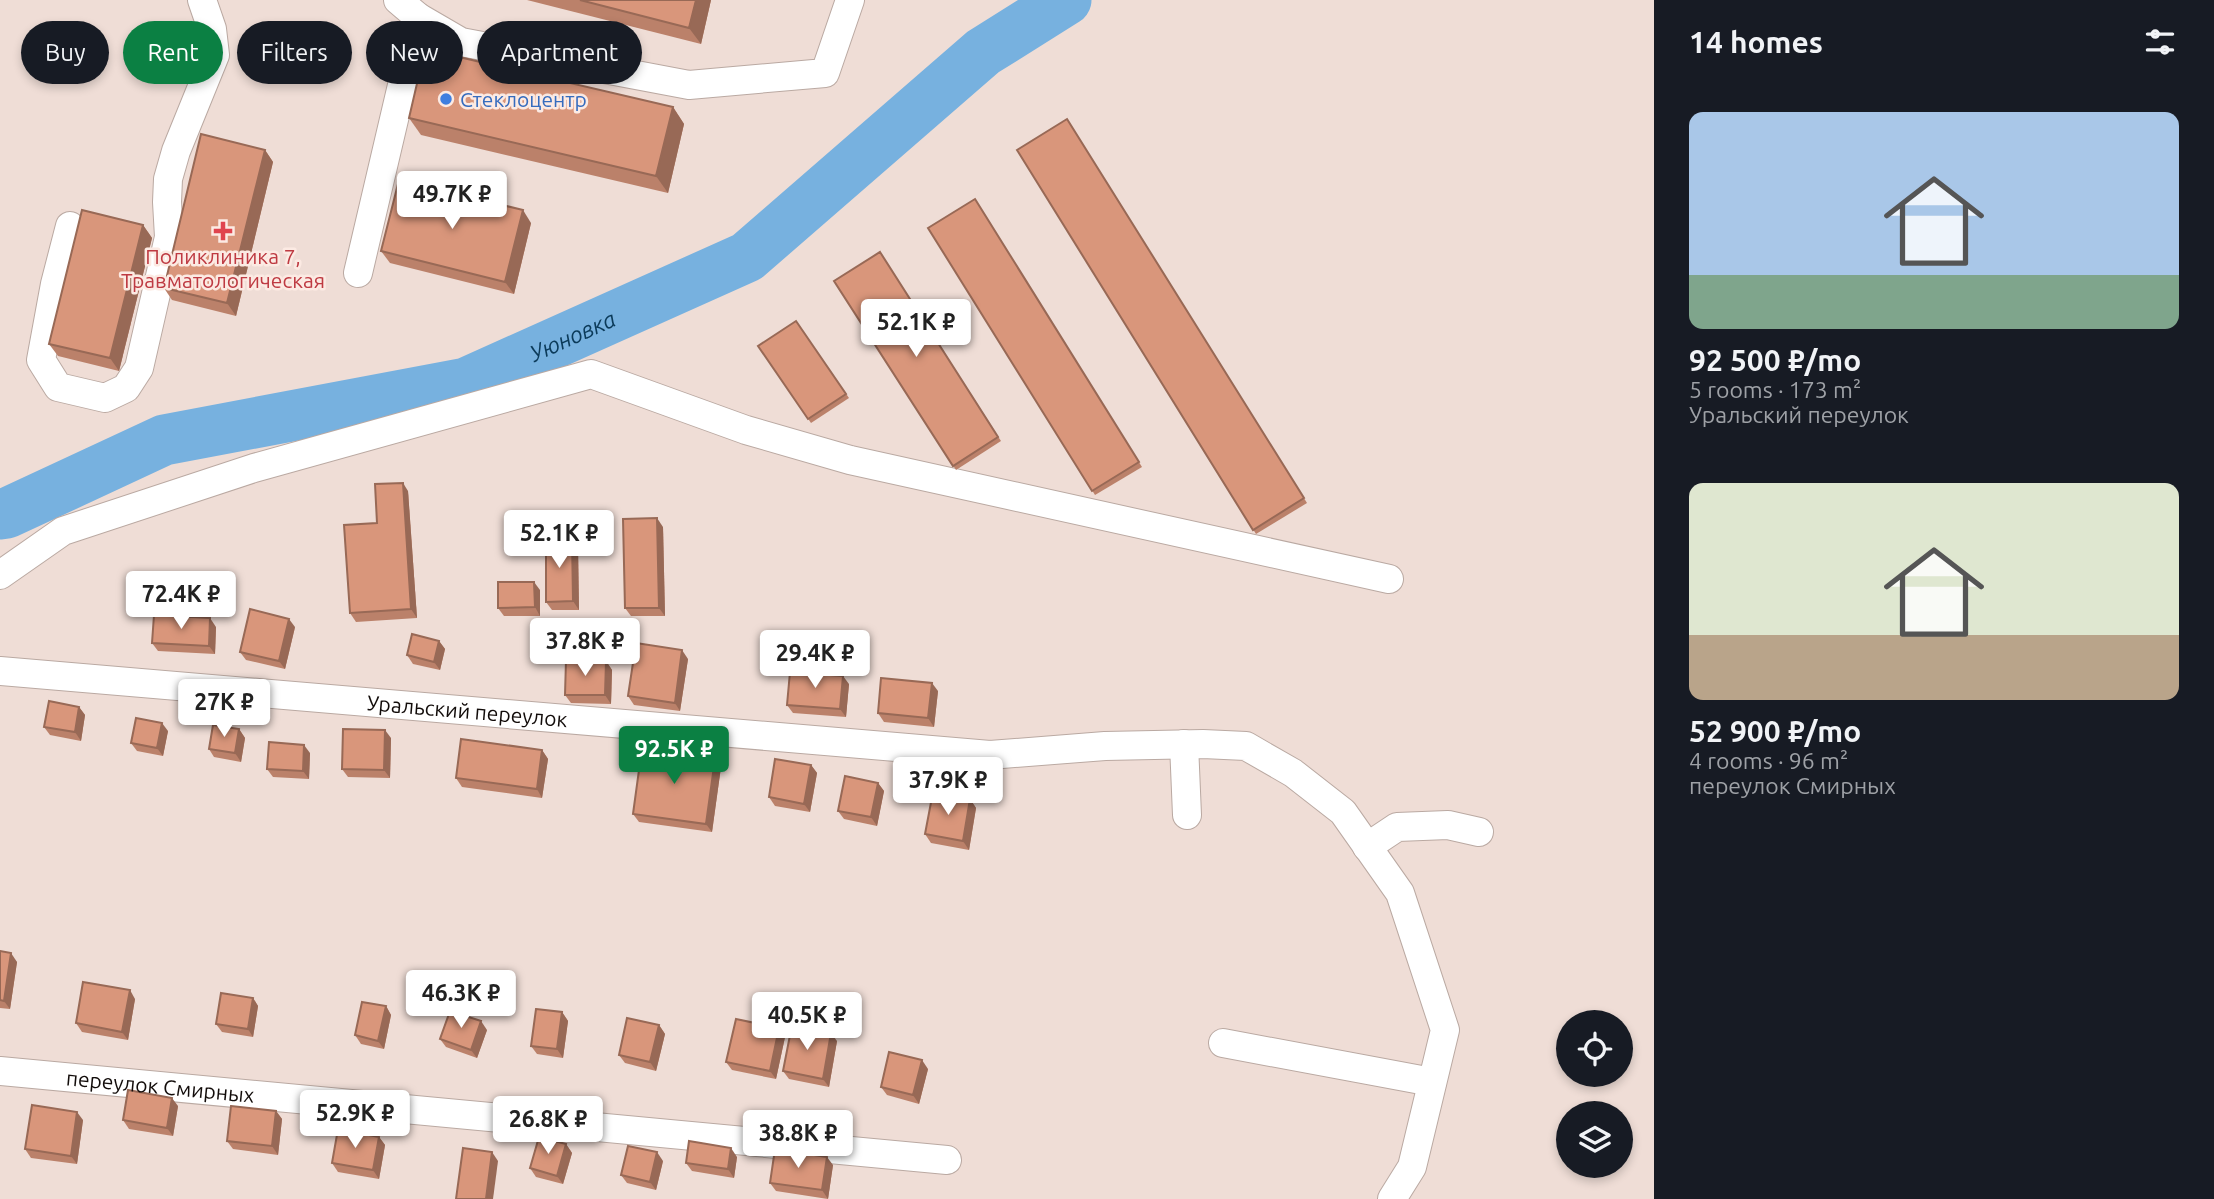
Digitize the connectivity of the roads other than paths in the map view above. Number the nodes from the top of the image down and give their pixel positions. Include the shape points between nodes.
1 (202, 0) edge
2 (849, 0) edge
3 (408, 8) edge
4 (70, 226) dead end
5 (358, 273) dead end
6 (0, 575) edge
7 (1389, 579) dead end
8 (0, 671) edge
9 (1184, 744) junction
10 (1187, 815) dead end
11 (1479, 832) dead end
12 (1367, 847) junction
13 (1223, 1043) dead end
14 (0, 1071) edge
15 (1432, 1082) junction
16 (947, 1160) dead end
17 (1392, 1199) edge

1 - 4 street via 215,55 169,179 169,237 139,368 126,388 105,398 58,387 41,360
2 - 3 street via 825,73 689,85 461,42
3 - 5 street
6 - 7 street via 63,531 254,468 591,374 746,430 850,460
8 - 9 street, Уральский переулок via 990,755
9 - 10 street
9 - 12 street, Уральский переулок via 1246,746 1293,773 1343,812
11 - 12 street via 1448,825 1397,827
12 - 15 street, Уральский переулок via 1400,894 1445,1030
13 - 15 street
14 - 16 street, переулок Смирных
15 - 17 street, Уральский переулок via 1412,1167

